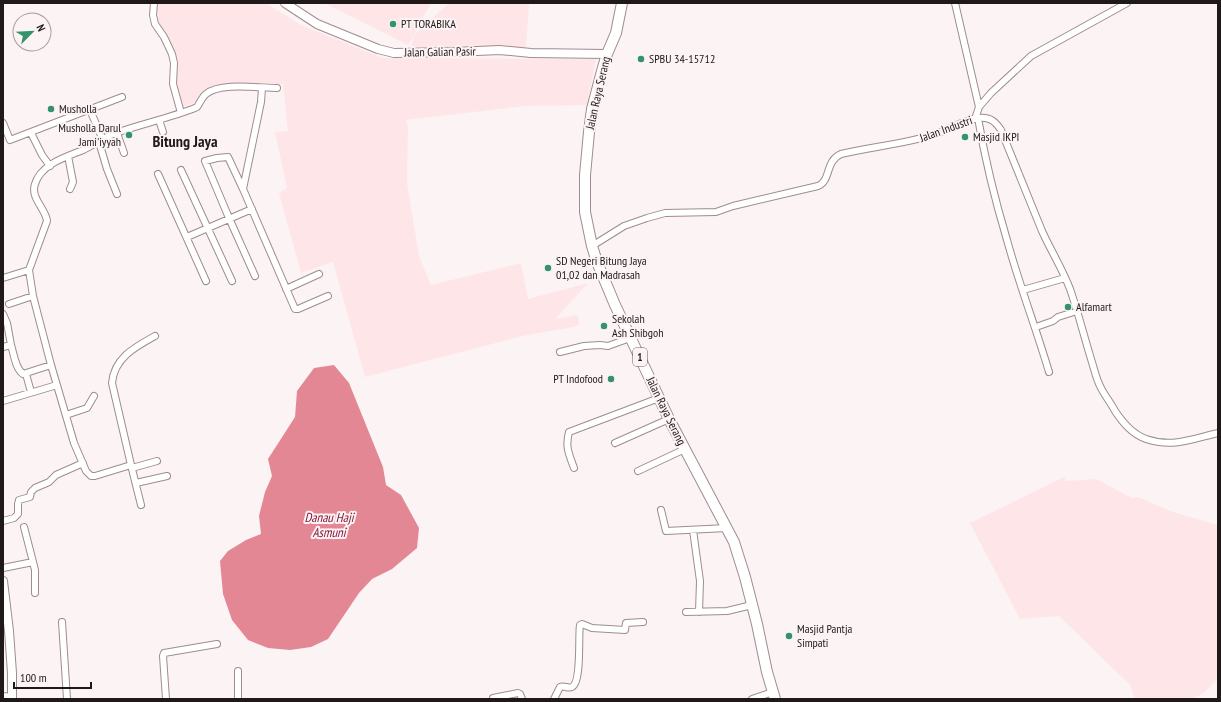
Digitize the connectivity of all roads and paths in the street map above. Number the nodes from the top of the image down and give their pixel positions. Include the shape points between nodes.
1 (154, 3) edge
2 (284, 3) edge
3 (622, 3) edge
4 (955, 3) edge
5 (1127, 3) edge
6 (607, 54) junction
7 (262, 88) junction
8 (277, 88) dead end
9 (122, 97) dead end
10 (979, 107) junction
11 (90, 110) junction
12 (181, 113) junction
13 (976, 118) junction
14 (159, 120) junction
15 (3, 122) edge
16 (163, 132) dead end
17 (31, 133) junction
18 (117, 133) junction
19 (101, 141) junction
20 (124, 153) dead end
21 (68, 156) junction
22 (50, 166) junction
23 (181, 170) dead end
24 (158, 174) dead end
25 (70, 189) dead end
26 (243, 189) junction
27 (117, 194) dead end
28 (252, 209) junction
29 (229, 218) junction
30 (208, 228) junction
31 (187, 237) junction
32 (592, 246) junction
33 (29, 270) junction
34 (319, 274) dead end
35 (255, 276) dead end
36 (3, 278) edge
37 (1066, 278) junction
38 (206, 281) dead end
39 (232, 281) dead end
40 (286, 289) junction
41 (1023, 290) junction
42 (33, 296) junction
43 (328, 296) dead end
44 (9, 304) dead end
45 (1077, 311) junction
46 (3, 314) edge
47 (5, 324) edge
48 (1036, 327) junction
49 (155, 336) dead end
50 (630, 338) junction
51 (11, 345) junction
52 (3, 347) edge
53 (560, 352) dead end
54 (51, 365) junction
55 (1049, 372) dead end
56 (26, 374) junction
57 (57, 384) junction
58 (31, 392) junction
59 (94, 396) dead end
60 (659, 398) junction
61 (3, 401) edge
62 (66, 415) junction
63 (669, 419) junction
64 (1218, 433) edge
65 (615, 443) dead end
66 (685, 449) junction
67 (157, 461) dead end
68 (83, 463) junction
69 (131, 467) junction
70 (574, 468) dead end
71 (638, 471) dead end
72 (167, 476) dead end
73 (136, 484) junction
74 (141, 505) dead end
75 (661, 510) dead end
76 (3, 521) edge
77 (24, 527) dead end
78 (727, 528) junction
79 (693, 530) junction
80 (33, 562) junction
81 (3, 568) edge
82 (3, 580) edge
83 (35, 593) dead end
84 (752, 605) junction
85 (686, 612) dead end
86 (699, 612) junction
87 (62, 622) dead end
88 (643, 622) dead end
89 (6, 641) edge
90 (217, 644) dead end
91 (238, 671) dead end
92 (3, 696) edge
93 (774, 696) edge
94 (12, 698) edge
95 (493, 698) edge
96 (67, 699) edge
97 (166, 699) edge
98 (238, 699) edge
99 (522, 699) edge
100 (554, 699) edge
101 (752, 699) edge

1 - 12 street via 155,24 172,54 173,84
2 - 6 street, Jalan Galian Pasir via 317,24 389,52 499,50
3 - 6 highway, Jalan Raya Serang / 1 via 616,33
4 - 10 street
5 - 10 street via 1031,56
6 - 32 highway, Jalan Raya Serang / 1 via 592,109 585,175 585,212
7 - 8 street
7 - 12 street via 216,90 206,94 197,107
7 - 26 street
9 - 11 street
10 - 13 street
11 - 17 street
11 - 19 street
12 - 14 street
13 - 32 street, Jalan Industri via 929,137 841,154 832,160 823,183 818,186 716,212 666,213 646,218 624,226
13 - 37 street, Jalan Industri via 992,119 1001,130 1042,231
13 - 41 street via 1003,227
14 - 16 street
14 - 18 street
15 - 17 street via 10,140
17 - 22 street
18 - 19 street
18 - 20 street
19 - 21 street
19 - 27 street via 107,169
21 - 22 street
21 - 25 street via 73,182
22 - 33 street via 44,170 35,184 35,194 47,221
23 - 30 street
24 - 31 street
26 - 28 street
26 - 29 street via 228,157 205,161
28 - 29 street
28 - 40 street
29 - 30 street
29 - 35 street
30 - 31 street
30 - 39 street
31 - 38 street
32 - 50 highway, Jalan Raya Serang / 1
33 - 36 street
33 - 42 street
34 - 40 street
37 - 41 street
37 - 45 street, Jalan Industri
40 - 43 street via 296,310
41 - 48 street
42 - 44 street
42 - 54 street
45 - 48 street
45 - 64 street, Jalan Industri via 1101,387 1127,427 1145,438 1167,443
46 - 47 street
47 - 51 street
48 - 55 street
49 - 69 street via 136,347 118,363 112,378
50 - 53 street via 608,346 584,346
50 - 60 highway, Jalan Raya Serang / 1
51 - 52 street
51 - 56 street via 17,366 21,373
54 - 56 street
54 - 57 street
56 - 58 street
57 - 58 street
57 - 62 street
58 - 61 street
59 - 62 street via 87,408
60 - 63 highway, Jalan Raya Serang / 1
60 - 70 street via 569,432 567,450
62 - 68 street
63 - 65 street
63 - 66 highway, Jalan Raya Serang / 1
66 - 71 street
66 - 78 highway, Jalan Raya Serang / 1
67 - 69 street
68 - 69 street via 86,472 91,476
68 - 76 street via 35,488 30,497 19,500 18,514
69 - 73 street
72 - 73 street
73 - 74 street
75 - 79 street via 666,531
77 - 80 street
78 - 79 street
78 - 84 highway, Jalan Raya Serang / 1 via 734,542
79 - 86 street via 700,581
80 - 81 street
80 - 83 street
82 - 89 street via 8,610
84 - 86 street via 728,611
84 - 93 highway, Jalan Raya Serang / 1 via 766,672
85 - 86 street
87 - 96 street
88 - 100 street via 626,623 625,630 580,625 580,649 575,681 571,687 560,687
89 - 94 street via 12,673
90 - 97 street via 164,653
91 - 98 street
92 - 94 street
93 - 101 street
95 - 99 street via 518,693

